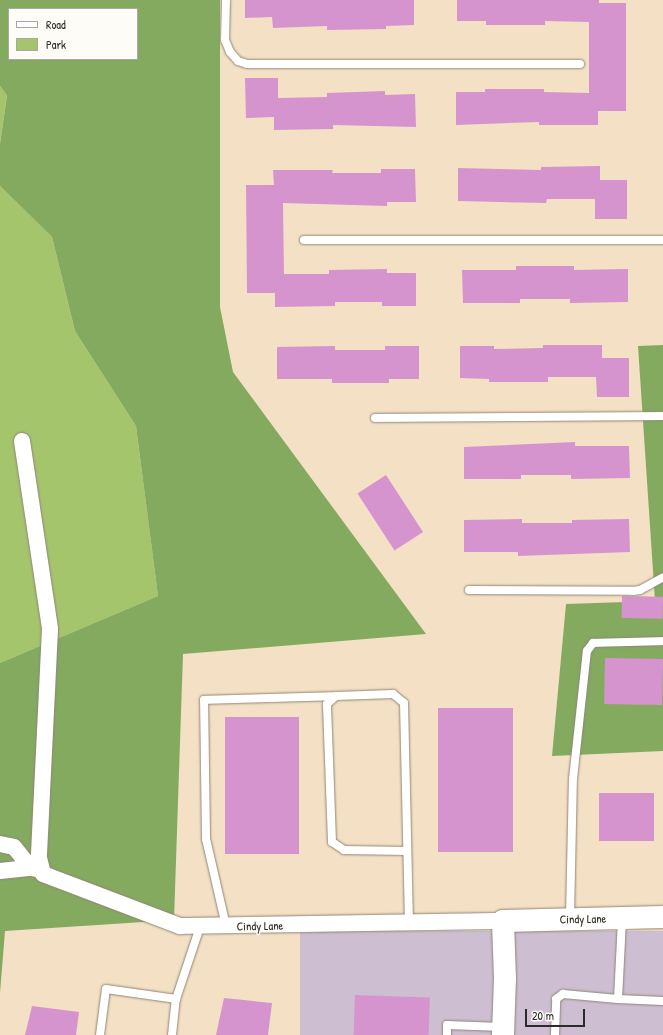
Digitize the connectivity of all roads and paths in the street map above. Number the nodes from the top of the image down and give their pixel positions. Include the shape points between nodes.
1 (226, 0) edge
2 (580, 64) dead end
3 (304, 240) dead end
4 (663, 240) edge
5 (663, 416) edge
6 (375, 418) dead end
7 (22, 441) dead end
8 (663, 577) edge
9 (469, 590) dead end
10 (663, 641) edge
11 (336, 696) junction
12 (0, 844) edge
13 (407, 851) junction
14 (37, 865) junction
15 (0, 871) edge
16 (663, 917) edge
17 (622, 918) junction
18 (570, 919) junction
19 (503, 921) junction
20 (409, 923) junction
21 (226, 926) junction
22 (200, 927) junction
23 (176, 999) junction
24 (618, 999) junction
25 (663, 1001) edge
26 (503, 1031) edge
27 (100, 1035) edge
28 (172, 1035) edge
29 (447, 1035) edge
30 (555, 1035) edge

1 - 2 lane via 225,40 230,52 238,61 247,64
3 - 4 lane
5 - 6 lane
7 - 14 street via 50,629
8 - 9 lane via 640,590 633,591
10 - 18 lane via 593,643 587,651 573,779
11 - 13 lane via 393,694 404,703
11 - 13 lane via 327,704 332,842 344,850
11 - 21 lane via 204,700 206,839
12 - 14 street, Cindy Lane via 14,847
13 - 20 lane
14 - 15 street
14 - 22 street, Cindy Lane via 48,878 158,920 180,926
16 - 17 street, Cindy Lane
17 - 18 street, Cindy Lane
17 - 24 lane
18 - 19 street, Cindy Lane
19 - 20 street, Cindy Lane
19 - 26 street
20 - 21 street, Cindy Lane
21 - 22 street, Cindy Lane
22 - 23 lane
23 - 27 lane via 106,989
23 - 28 lane
24 - 25 lane
24 - 30 lane via 563,994 556,999
26 - 29 lane via 448,1025

